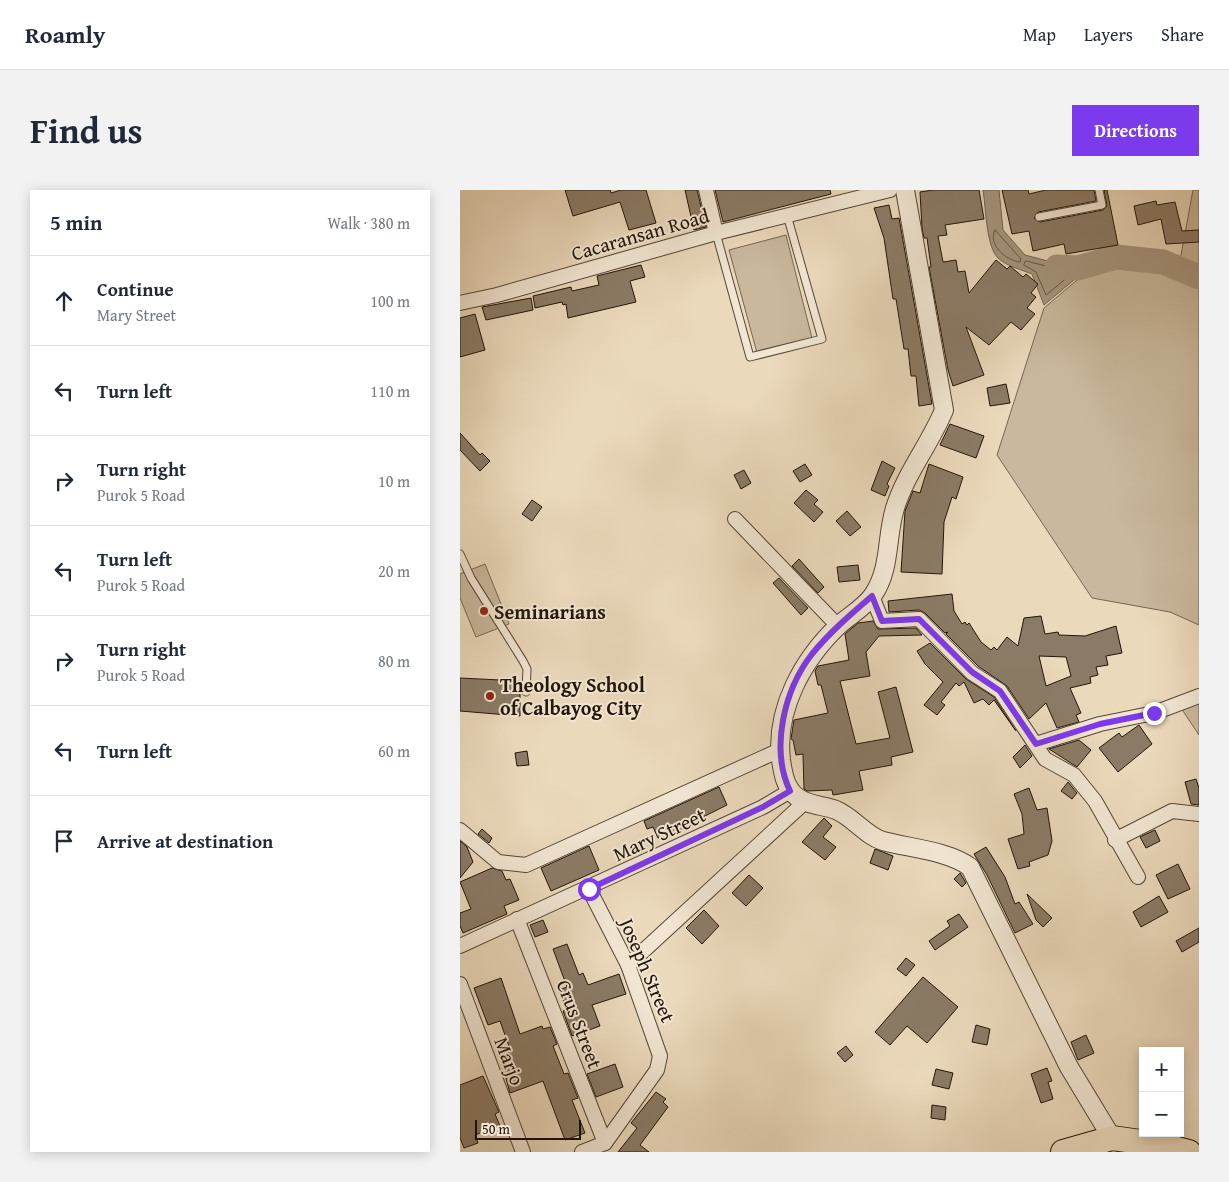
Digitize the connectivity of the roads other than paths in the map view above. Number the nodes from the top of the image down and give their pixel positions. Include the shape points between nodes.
1 (706, 190) edge
2 (890, 190) edge
3 (905, 190) edge
4 (1099, 190) edge
5 (787, 215) junction
6 (1039, 217) dead end
7 (716, 233) junction
8 (460, 303) edge
9 (735, 520) dead end
10 (460, 554) edge
11 (872, 596) junction
12 (838, 626) junction
13 (526, 692) dead end
14 (1199, 696) edge
15 (1036, 744) junction
16 (780, 750) junction
17 (790, 791) junction
18 (805, 802) junction
19 (1199, 814) edge
20 (460, 830) edge
21 (1116, 840) junction
22 (1138, 877) dead end
23 (589, 889) junction
24 (517, 919) junction
25 (460, 946) edge
26 (628, 965) junction
27 (460, 984) edge
28 (605, 1143) junction
29 (1115, 1145) edge
30 (523, 1152) edge
31 (582, 1152) edge
32 (1063, 1152) edge
33 (1189, 1152) edge

1 - 7 street
2 - 5 street, Cacaransan Road
3 - 11 street via 944,410 936,430 908,476 895,509 885,570
4 - 6 lane via 1102,205
5 - 7 street, Cacaransan Road
5 - 7 lane via 822,339 750,357
7 - 8 street, Cacaransan Road
9 - 12 street
10 - 13 lane via 471,578 527,669
11 - 12 street
11 - 15 street via 882,621 919,619 972,672 1000,691
12 - 16 street via 811,656 795,685 784,713
14 - 15 street via 1154,713 1100,724
15 - 21 street via 1045,759 1074,775 1090,795
16 - 17 street via 783,777
16 - 20 street via 526,865 498,862
17 - 18 street
17 - 23 street, Mary Street via 763,807
18 - 26 street
18 - 29 street via 835,810 880,840 950,858 970,867 1069,1067
19 - 21 street via 1172,811
21 - 22 street
23 - 24 street, Mary Street
23 - 26 street, Joseph Street
24 - 25 street, Mary Street
24 - 28 street, Crus Street
26 - 28 street, Joseph Street via 660,1056 657,1070
27 - 30 street, Marjo
28 - 31 street
29 - 32 highway
29 - 33 highway via 1162,1145

